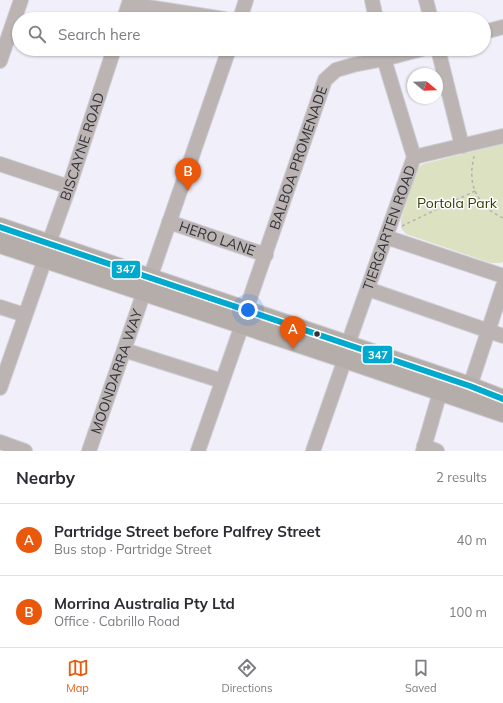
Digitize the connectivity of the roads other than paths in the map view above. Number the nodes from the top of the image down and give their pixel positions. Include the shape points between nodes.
1 (21, 0) edge
2 (246, 0) edge
3 (372, 0) edge
4 (426, 0) edge
5 (130, 2) edge
6 (17, 12) edge
7 (126, 12) edge
8 (185, 12) edge
9 (242, 12) edge
10 (375, 12) edge
11 (429, 12) edge
12 (12, 26) edge
13 (503, 27) edge
14 (491, 30) edge
15 (112, 56) edge
16 (227, 56) edge
17 (378, 56) edge
18 (384, 56) edge
19 (440, 56) edge
20 (0, 61) edge
21 (503, 136) edge
22 (462, 146) junction
23 (414, 157) junction
24 (0, 164) edge
25 (69, 187) junction
26 (169, 222) junction
27 (0, 227) edge
28 (386, 237) junction
29 (0, 244) edge
30 (47, 251) junction
31 (266, 255) junction
32 (503, 276) edge
33 (147, 285) junction
34 (503, 286) edge
35 (368, 288) junction
36 (0, 307) edge
37 (25, 315) junction
38 (244, 317) junction
39 (488, 331) junction
40 (503, 336) edge
41 (124, 350) junction
42 (346, 352) junction
43 (222, 381) junction
44 (470, 386) junction
45 (0, 388) edge
46 (440, 392) junction
47 (503, 399) edge
48 (503, 413) edge
49 (0, 442) edge
50 (428, 449) edge
51 (24, 451) edge
52 (89, 451) edge
53 (198, 451) edge
54 (313, 451) edge

1 - 6 street
2 - 9 street
3 - 10 street
4 - 11 street
5 - 7 street
5 - 8 street
12 - 20 street
13 - 14 street
15 - 25 street, BISCAYNE ROAD
16 - 26 street, MOONDARRA WAY
17 - 31 street, BALBOA PROMENADE via 336,70 325,80
18 - 23 street, TIERGARTEN ROAD
19 - 22 street
21 - 22 street
22 - 23 street
23 - 28 street, TIERGARTEN ROAD
24 - 25 street
25 - 30 street, BISCAYNE ROAD
26 - 31 street, HERO LANE
26 - 33 street, MOONDARRA WAY
27 - 30 main road
28 - 32 street
28 - 35 street, TIERGARTEN ROAD
29 - 30 main road
30 - 33 main road
30 - 37 street, BISCAYNE ROAD
31 - 38 street, BALBOA PROMENADE
33 - 38 main road
33 - 41 street, MOONDARRA WAY
34 - 39 street
35 - 39 street
35 - 42 street, TIERGARTEN ROAD
36 - 37 street
37 - 45 street, BISCAYNE ROAD
38 - 42 main road
38 - 43 street, BALBOA PROMENADE
39 - 40 street
39 - 44 street
41 - 43 street
41 - 52 street, MOONDARRA WAY
42 - 44 main road
42 - 46 main road
42 - 54 street, TIERGARTEN ROAD
43 - 53 street, BALBOA PROMENADE
44 - 47 main road
46 - 48 main road
46 - 50 street
49 - 51 street

